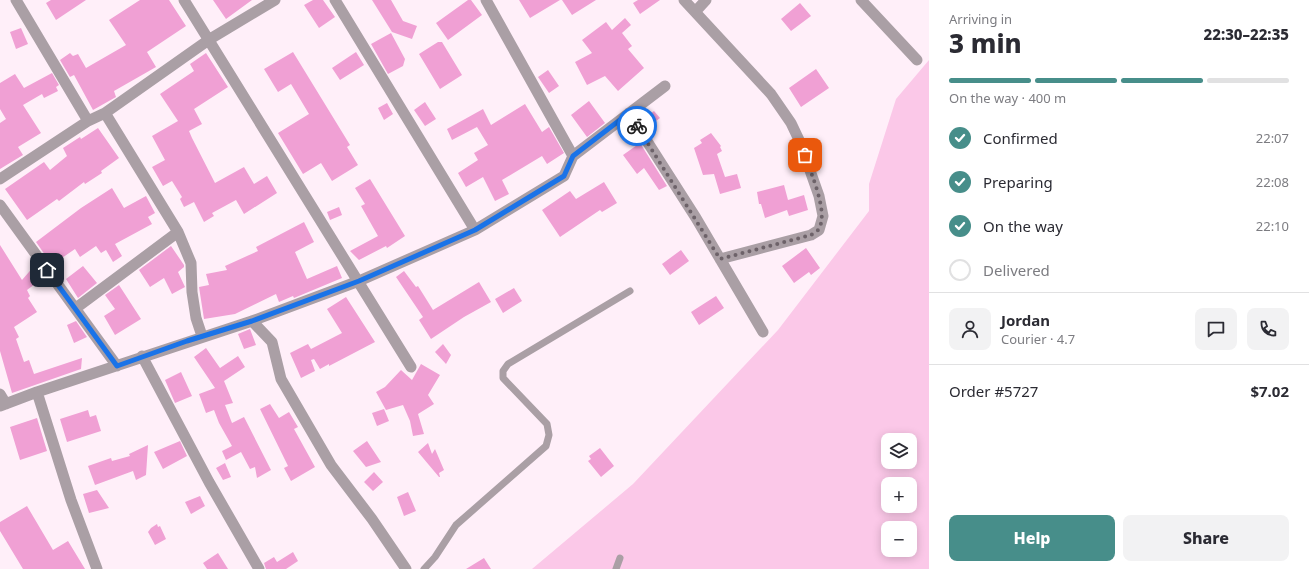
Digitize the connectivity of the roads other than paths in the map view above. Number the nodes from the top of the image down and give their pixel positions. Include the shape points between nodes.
1 (16, 0) edge
2 (184, 0) edge
3 (275, 0) edge
4 (335, 0) edge
5 (486, 0) edge
6 (684, 0) edge
7 (706, 0) edge
8 (861, 0) edge
9 (695, 12) junction
10 (210, 39) junction
11 (917, 60) dead end
12 (665, 86) dead end
13 (105, 113) junction
14 (629, 113) junction
15 (88, 121) junction
16 (573, 156) junction
17 (0, 179) edge
18 (0, 206) edge
19 (475, 230) junction
20 (178, 232) junction
21 (720, 259) junction
22 (359, 281) junction
23 (630, 291) dead end
24 (76, 308) junction
25 (252, 321) junction
26 (763, 332) dead end
27 (202, 336) junction
28 (142, 356) junction
29 (117, 366) junction
30 (411, 367) dead end
31 (37, 392) junction
32 (0, 394) edge
33 (3, 405) edge
34 (620, 558) dead end
35 (97, 569) edge
36 (259, 569) edge
37 (406, 569) edge
38 (424, 569) edge
39 (616, 569) edge

1 - 15 street
2 - 10 street
3 - 10 street
4 - 19 street
5 - 16 street
6 - 9 street
7 - 9 street
8 - 11 street
9 - 21 street via 771,94 791,123 819,196 823,216 819,230 811,235
10 - 13 street
10 - 22 street
12 - 14 street
13 - 15 street
13 - 20 street
14 - 16 street
14 - 21 street
15 - 17 street
16 - 19 street via 564,176
18 - 24 street
19 - 22 street
20 - 24 street
20 - 27 street via 191,263 192,292
21 - 26 street
22 - 25 street
22 - 30 street
23 - 38 lane via 508,364 503,372 504,378 547,424 549,435 546,446 460,521
24 - 29 street
25 - 27 street
25 - 37 street via 272,342 281,379 331,465
27 - 28 street
28 - 29 street
28 - 36 street
29 - 31 street
31 - 33 street
31 - 35 street via 71,500
32 - 33 street
34 - 39 lane

